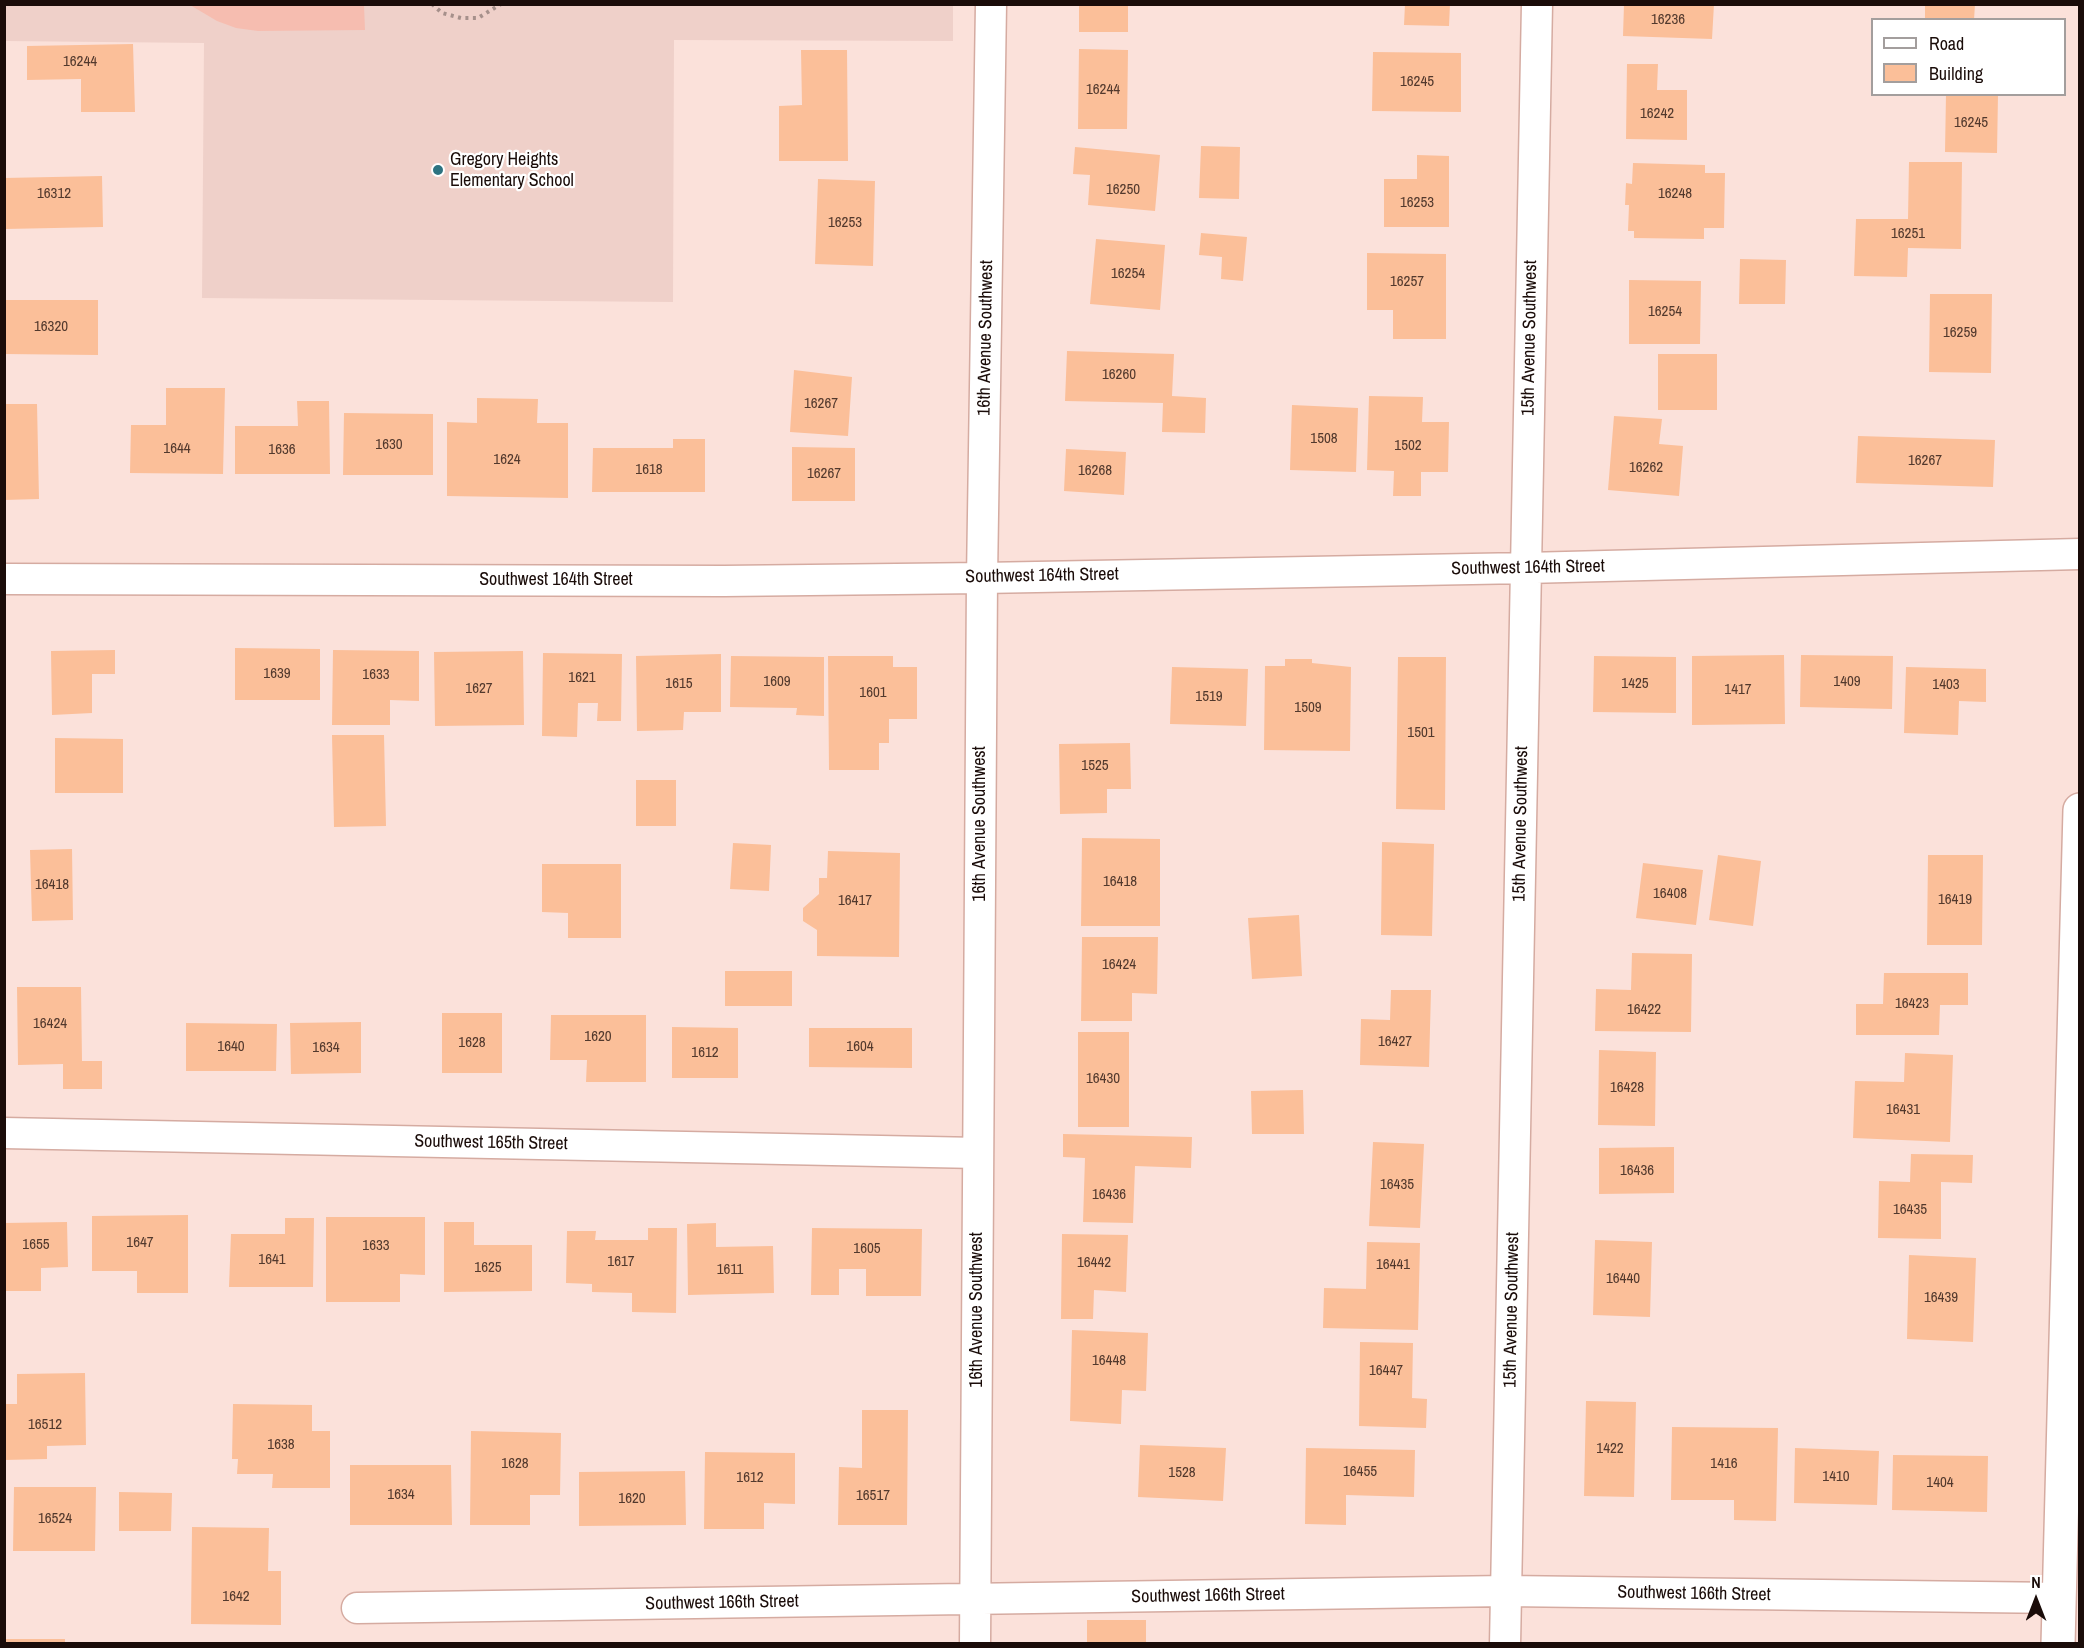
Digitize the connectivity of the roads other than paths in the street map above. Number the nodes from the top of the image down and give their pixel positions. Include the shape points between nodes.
1 (992, 4) edge
2 (1537, 4) edge
3 (2079, 554) edge
4 (1526, 568) junction
5 (982, 578) junction
6 (4, 579) edge
7 (2079, 810) edge
8 (4, 1133) edge
9 (978, 1153) junction
10 (1506, 1591) junction
11 (2059, 1598) junction
12 (975, 1600) junction
13 (357, 1608) dead end
14 (975, 1644) edge
15 (1505, 1644) edge
16 (2058, 1644) edge

1 - 5 street, 16th Avenue Southwest
2 - 4 street, 15th Avenue Southwest
3 - 4 street, Southwest 164th Street
4 - 5 street, Southwest 164th Street
4 - 10 street, 15th Avenue Southwest
5 - 6 street, Southwest 164th Street
5 - 9 street, 16th Avenue Southwest
7 - 11 street
8 - 9 street, Southwest 165th Street
9 - 12 street, 16th Avenue Southwest
10 - 11 street, Southwest 166th Street
10 - 12 street, Southwest 166th Street
10 - 15 street, 15th Avenue Southwest
11 - 16 street
12 - 13 street, Southwest 166th Street
12 - 14 street, 16th Avenue Southwest

